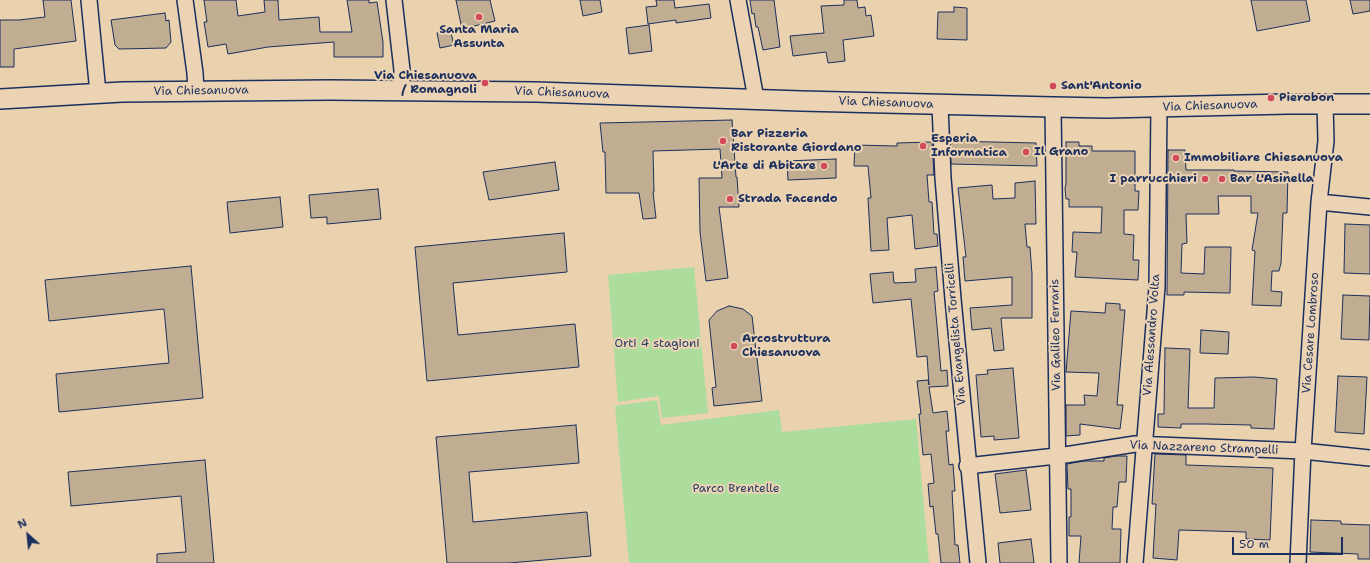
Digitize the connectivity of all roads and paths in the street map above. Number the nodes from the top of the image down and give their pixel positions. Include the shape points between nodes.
1 (89, 0) edge
2 (184, 0) edge
3 (394, 0) edge
4 (738, 0) edge
5 (196, 90) junction
6 (402, 92) junction
7 (98, 93) junction
8 (0, 99) edge
9 (756, 99) junction
10 (1325, 103) junction
11 (1370, 104) edge
12 (940, 105) junction
13 (1053, 107) junction
14 (1159, 107) junction
15 (1319, 202) junction
16 (1370, 207) edge
17 (1144, 445) junction
18 (1303, 451) junction
19 (1057, 456) junction
20 (1370, 458) edge
21 (968, 466) junction
22 (978, 563) edge
23 (1059, 563) edge
24 (1135, 563) edge
25 (1298, 563) edge

1 - 7 street
2 - 5 street
3 - 6 street
4 - 9 street
5 - 6 main road, Via Chiesanuova
5 - 7 main road, Via Chiesanuova
6 - 9 main road, Via Chiesanuova via 522,92
7 - 8 main road, Via Chiesanuova
9 - 12 main road, Via Chiesanuova
10 - 11 main road, Via Chiesanuova
10 - 14 main road, Via Chiesanuova
10 - 15 street, Via Cesare Lombroso via 1326,141
12 - 13 main road, Via Chiesanuova
12 - 21 street, Via Evangelista Torricelli via 943,178
13 - 14 main road, Via Chiesanuova
13 - 19 street, Via Galileo Ferraris
14 - 17 street, Via Alessandro Volta via 1156,287
15 - 16 street
15 - 18 street, Via Cesare Lombroso
17 - 18 street, Via Nazzareno Strampelli
17 - 19 street, Via Nazzareno Strampelli via 1135,444
17 - 24 street, Via Alessandro Volta
18 - 20 street, Via Nazzareno Strampelli
18 - 25 street, Via Cesare Lombroso
19 - 21 street, Via Nazzareno Strampelli
19 - 23 street, Via Galileo Ferraris
21 - 22 street, Via Evangelista Torricelli

